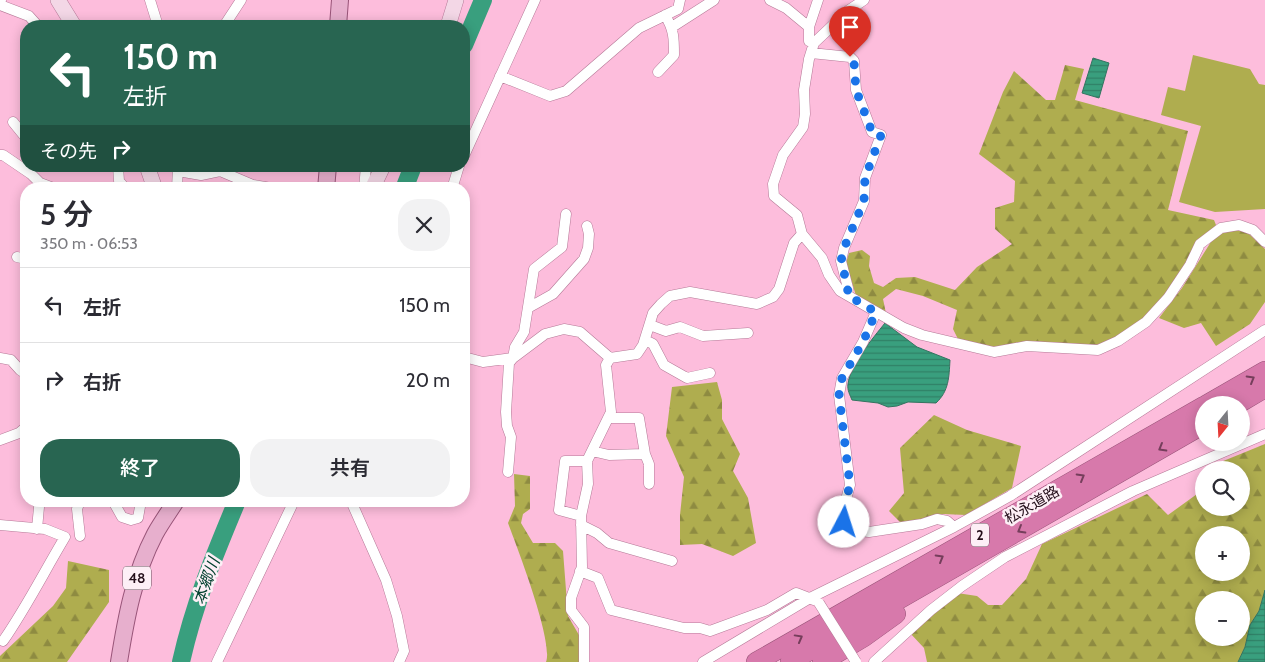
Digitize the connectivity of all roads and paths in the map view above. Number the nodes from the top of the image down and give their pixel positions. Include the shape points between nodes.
1 (1, 0) edge
2 (58, 0) edge
3 (150, 0) edge
4 (241, 0) edge
5 (340, 0) edge
6 (456, 0) edge
7 (535, 0) edge
8 (680, 0) edge
9 (714, 0) edge
10 (770, 0) edge
11 (818, 0) edge
12 (864, 0) edge
13 (0, 5) edge
14 (665, 15) junction
15 (33, 20) edge
16 (70, 20) edge
17 (156, 20) edge
18 (228, 20) edge
19 (338, 20) edge
20 (450, 20) edge
21 (672, 27) junction
22 (809, 27) junction
23 (812, 48) junction
24 (658, 72) dead end
25 (500, 76) junction
26 (13, 122) dead end
27 (20, 131) edge
28 (470, 143) edge
29 (0, 155) edge
30 (20, 164) edge
31 (191, 172) edge
32 (215, 172) edge
33 (222, 172) edge
34 (241, 182) edge
35 (566, 214) dead end
36 (587, 226) dead end
37 (802, 234) junction
38 (1265, 242) edge
39 (847, 295) junction
40 (528, 308) junction
41 (876, 312) junction
42 (650, 325) junction
43 (1265, 330) edge
44 (748, 333) dead end
45 (645, 340) junction
46 (0, 358) edge
47 (513, 358) junction
48 (610, 358) junction
49 (470, 359) edge
50 (20, 370) edge
51 (1265, 371) edge
52 (710, 373) dead end
53 (1222, 396) edge
54 (1195, 412) edge
55 (609, 418) junction
56 (1195, 429) edge
57 (20, 432) edge
58 (1265, 434) edge
59 (0, 440) edge
60 (644, 454) junction
61 (590, 456) junction
62 (508, 472) dead end
63 (649, 484) dead end
64 (39, 507) edge
65 (78, 507) edge
66 (117, 507) edge
67 (140, 507) edge
68 (172, 507) edge
69 (291, 507) edge
70 (354, 507) edge
71 (581, 521) junction
72 (0, 525) edge
73 (954, 527) junction
74 (36, 529) junction
75 (80, 536) dead end
76 (1000, 542) junction
77 (672, 561) dead end
78 (580, 571) junction
79 (814, 600) junction
80 (3, 641) dead end
81 (119, 662) edge
82 (217, 662) edge
83 (399, 662) edge
84 (584, 662) edge
85 (703, 662) edge
86 (756, 662) edge
87 (790, 662) edge
88 (822, 662) edge
89 (856, 662) edge
90 (874, 662) edge

1 - 13 street
2 - 16 street
3 - 17 street
4 - 18 street
5 - 19 main road
6 - 20 street
7 - 25 street
8 - 14 street via 678,9
9 - 21 street
10 - 22 street via 786,8
11 - 22 street
12 - 23 street via 849,10
13 - 15 street
14 - 21 street
14 - 25 street via 639,28 566,91 550,96
21 - 24 street via 674,55
22 - 23 street
23 - 37 street via 804,90 803,127 783,155 773,184 774,196 797,215
23 - 39 street via 850,57 854,62 856,90 872,132 881,135 865,178 864,201 841,261
25 - 28 street
26 - 27 street
29 - 30 street
31 - 32 street via 201,175
33 - 34 street
35 - 40 street via 562,247 534,269
36 - 40 street via 588,248 584,259 553,294
37 - 39 street via 822,258 840,291
37 - 42 street via 794,244 773,297 757,304 690,292 670,296 653,313
38 - 41 street via 1253,230 1239,225 1221,228 1200,244 1168,298 1146,322 1098,350 1027,346 994,352 922,335
39 - 41 street
40 - 47 street via 524,332
41 - 73 street via 842,378 839,395 850,485 842,514 844,522 869,532 937,519 948,520
42 - 44 street via 666,331 680,327 702,336
42 - 45 street
43 - 73 street via 1010,496
45 - 48 street via 637,354
45 - 52 street via 653,344 664,365 687,378
46 - 50 street via 12,360
47 - 48 street via 545,334 564,329 580,332
47 - 49 street via 483,362
47 - 62 street via 509,363 506,412 511,437
48 - 55 street via 606,365 612,412
53 -> 51 highway, 松永道路 / 2
86 -> 54 highway, 松永道路 / 2
55 - 60 street via 639,418
55 - 61 street
56 -> 76 highway, 松永道路 / 2
57 - 59 street
58 - 90 street via 1133,491 1005,557 931,610
60 - 61 street
60 - 63 street via 649,464
61 - 71 street
61 - 71 street via 566,461 559,510
64 - 74 street
65 - 75 street
66 - 67 street via 122,517 131,520 138,518
68 - 81 main road, 48 via 141,566 130,600
69 - 82 street
70 - 83 street via 386,580 397,616 404,651
71 - 77 street via 609,543
71 - 78 street
72 - 74 street
73 - 79 street
74 - 80 street via 65,537 23,614
76 - 87 highway, 松永道路 / 2
76 - 88 highway via 864,637
78 - 79 street via 598,578 610,610 684,628 710,631 767,610 796,593
78 - 84 street via 571,598 571,610 584,627
79 - 85 street
79 - 89 street, bridge

